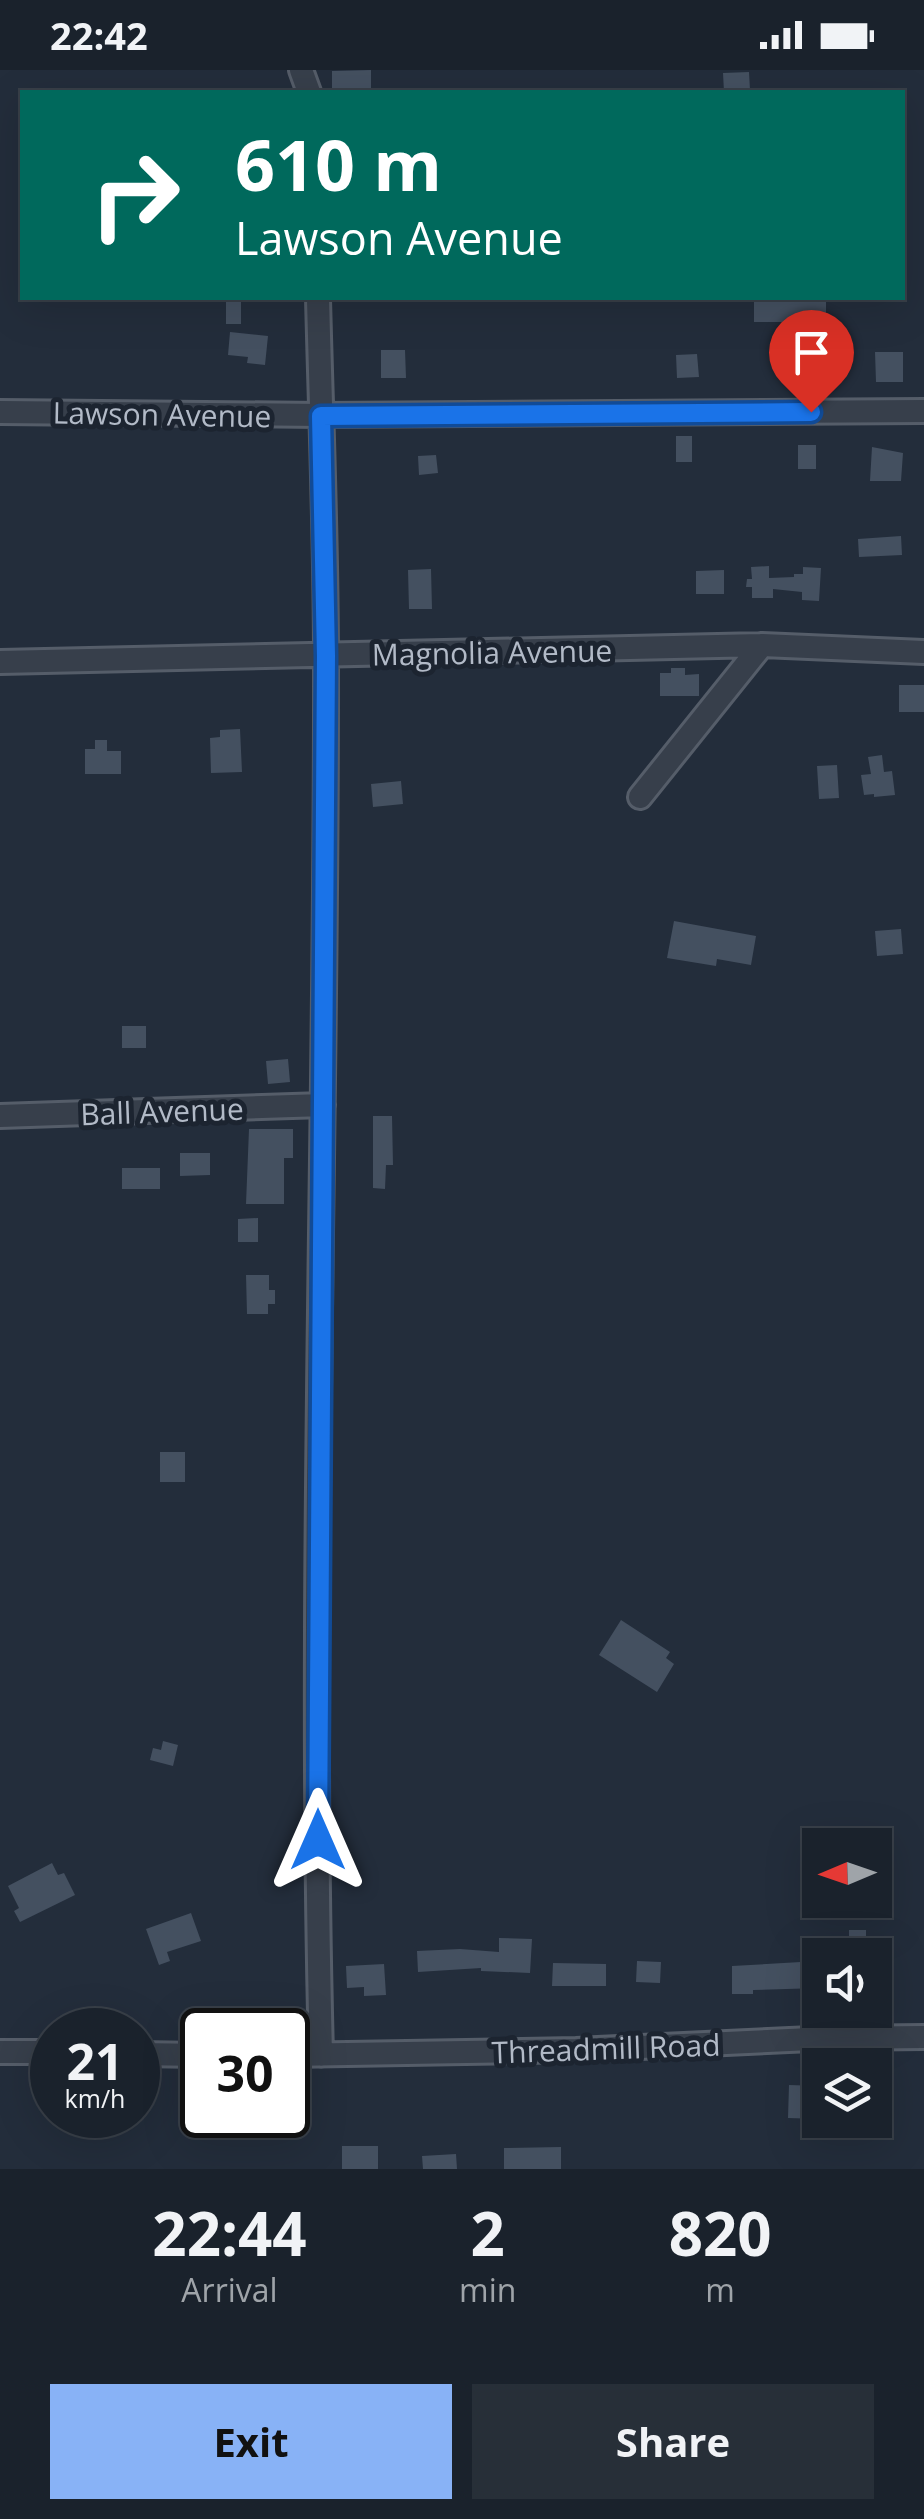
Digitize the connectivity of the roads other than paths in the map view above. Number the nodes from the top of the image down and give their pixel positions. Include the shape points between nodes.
1 (318, 300) edge
2 (0, 412) edge
3 (924, 412) edge
4 (321, 416) junction
5 (762, 645) junction
6 (924, 652) edge
7 (326, 656) junction
8 (0, 662) edge
9 (640, 797) dead end
10 (323, 1105) junction
11 (0, 1116) edge
12 (924, 2037) edge
13 (0, 2052) edge
14 (30, 2052) edge
15 (310, 2055) edge
16 (321, 2055) junction

1 - 4 street
2 - 4 street, Lawson Avenue
3 - 4 street, Lawson Avenue
4 - 7 street
5 - 6 street, Magnolia Avenue
5 - 7 street, Magnolia Avenue
5 - 9 street
7 - 8 street, Magnolia Avenue
7 - 10 street
10 - 11 street, Ball Avenue
10 - 16 street
12 - 16 street, Threadmill Road
13 - 14 street
15 - 16 street, Threadmill Road

